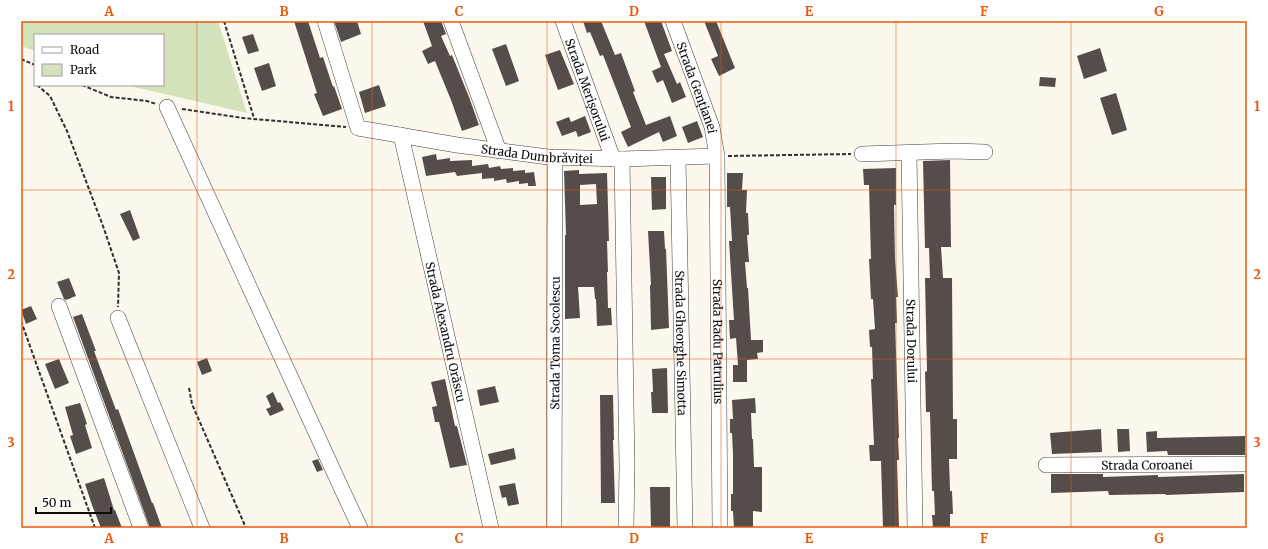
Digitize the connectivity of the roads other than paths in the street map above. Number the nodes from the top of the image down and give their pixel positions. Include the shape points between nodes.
1 (325, 21) edge
2 (451, 21) edge
3 (563, 21) edge
4 (673, 21) edge
5 (167, 107) road end
6 (401, 135) junction
7 (499, 151) junction
8 (985, 152) dead end
9 (909, 153) junction
10 (862, 154) road end
11 (717, 156) junction
12 (555, 157) junction
13 (678, 158) junction
14 (617, 159) junction
15 (59, 306) dead end
16 (118, 318) road end
17 (1247, 464) edge
18 (1046, 465) dead end
19 (141, 528) edge
20 (202, 528) edge
21 (360, 528) edge
22 (491, 528) edge
23 (554, 528) edge
24 (626, 528) edge
25 (685, 528) edge
26 (720, 528) edge
27 (916, 528) edge

1 - 6 street, Strada Dumbrăviței via 358,128
2 - 7 street
3 - 14 street, Strada Merișorului
4 - 11 street, Strada Gențianei via 712,127
5 - 21 street
6 - 7 street, Strada Dumbrăviței
6 - 22 street, Strada Alexandru Orăscu
7 - 12 street, Strada Dumbrăviței
8 - 9 street
9 - 10 street
9 - 27 street, Strada Dorului
11 - 13 street, Strada Dumbrăviței
11 - 26 street, Strada Radu Patrulius
12 - 14 street, Strada Dumbrăviței
12 - 23 street, Strada Toma Socolescu
13 - 14 street, Strada Dumbrăviței
13 - 25 street, Strada Gheorghe Simotta
14 - 24 street, Strada Merișorului via 627,465
15 - 19 street
16 - 20 street
17 - 18 street, Strada Coroanei

